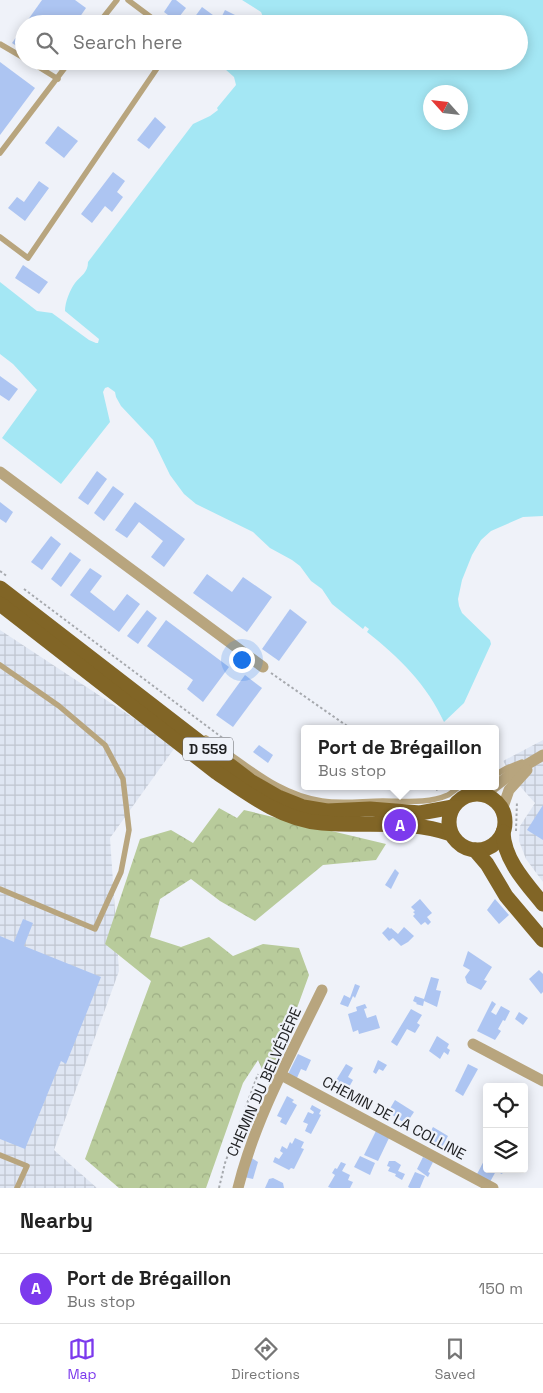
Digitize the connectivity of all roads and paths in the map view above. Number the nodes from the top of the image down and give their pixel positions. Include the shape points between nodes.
1 (117, 0) edge
2 (128, 0) edge
3 (105, 15) edge
4 (148, 15) edge
5 (0, 44) edge
6 (15, 53) edge
7 (44, 70) edge
8 (64, 70) edge
9 (156, 70) edge
10 (58, 79) junction
11 (0, 153) edge
12 (0, 237) edge
13 (0, 472) edge
14 (0, 571) edge
15 (4, 582) edge
16 (24, 589) dead end
17 (0, 604) edge
18 (0, 665) edge
19 (263, 667) joint
20 (150, 704) junction
21 (346, 725) edge
22 (231, 744) dead end
23 (543, 755) edge
24 (499, 773) edge
25 (499, 784) edge
26 (434, 790) edge
27 (455, 790) edge
28 (491, 790) edge
29 (429, 792) dead end
30 (516, 794) dead end
31 (484, 795) junction
32 (453, 807) junction
33 (502, 810) junction
34 (509, 832) junction
35 (452, 834) junction
36 (475, 850) junction
37 (0, 889) edge
38 (543, 904) edge
39 (543, 940) edge
40 (322, 990) dead end
41 (474, 1044) dead end
42 (258, 1074) dead end
43 (281, 1075) junction
44 (543, 1081) edge
45 (0, 1155) edge
46 (17, 1188) edge
47 (219, 1188) edge
48 (238, 1188) edge
49 (493, 1188) edge

1 - 3 lane
2 - 4 lane
5 - 6 lane
7 - 10 lane
8 - 10 lane
9 - 12 lane via 28,258
10 - 11 lane
13 - 19 street
14 - 15 path
15 - 20 main road, D 559
16 - 22 path
17 - 35 main road, D 559 via 216,772 271,808 298,819 320,823 400,825
18 - 37 lane via 58,706 105,745 123,779 129,830 122,872 95,929
19 - 21 path
20 - 27 lane via 213,742 250,770 307,798 324,802 415,801 442,797
20 - 32 main road, D 559 via 252,782 278,798 303,807 327,811 370,809 420,813
23 - 24 lane
23 - 25 street
23 - 33 street via 509,790
26 - 29 path
28 - 31 street
30 - 34 path via 517,806
31 - 32 main road via 463,797
31 - 33 main road
32 - 35 main road via 449,820
33 - 34 main road
34 - 36 main road via 492,846
34 - 38 main road via 503,844 507,853
35 - 36 main road via 461,845
36 - 39 main road via 506,896
40 - 43 street, CHEMIN DU BELVÉDÈRE
41 - 44 street
42 - 47 path via 224,1163
43 - 48 street, CHEMIN DU BELVÉDÈRE via 246,1154
43 - 49 street, CHEMIN DE LA COLLINE
45 - 46 lane via 27,1166

